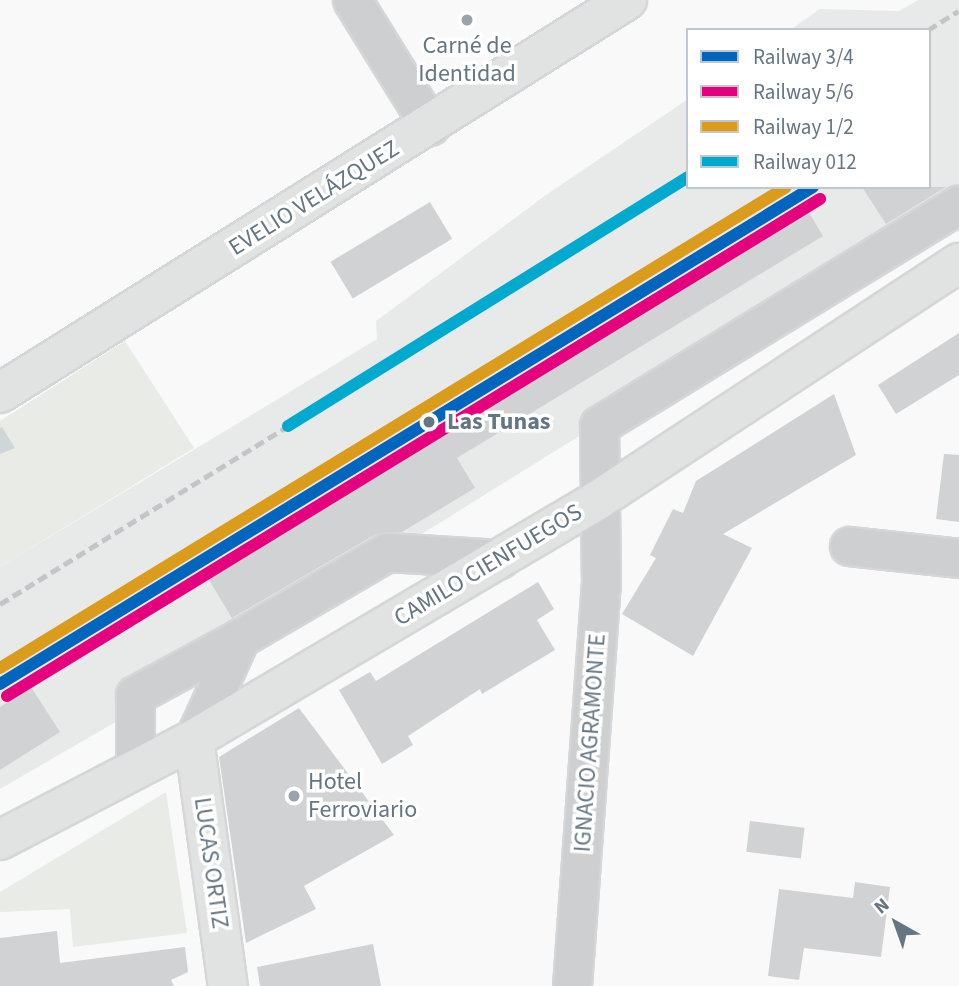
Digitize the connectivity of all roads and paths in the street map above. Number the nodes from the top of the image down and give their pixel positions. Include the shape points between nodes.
1 (352, 0) edge
2 (627, 0) edge
3 (430, 126) junction
4 (959, 204) edge
5 (959, 263) edge
6 (0, 393) edge
7 (598, 500) junction
8 (849, 546) dead end
9 (959, 558) edge
10 (500, 559) junction
11 (240, 638) junction
12 (194, 739) junction
13 (135, 769) junction
14 (0, 840) edge
15 (228, 986) edge
16 (572, 986) edge

1 - 3 street
2 - 3 main road, EVELIO VELÁZQUEZ
3 - 6 main road, EVELIO VELÁZQUEZ
4 - 7 street, IGNACIO AGRAMONTE via 599,425
5 - 7 main road, CAMILO CIENFUEGOS
7 - 10 main road, CAMILO CIENFUEGOS
7 - 16 street, IGNACIO AGRAMONTE via 601,585
8 - 9 street
10 - 11 street via 387,552
10 - 12 main road, CAMILO CIENFUEGOS
11 - 12 street
11 - 13 street via 135,695
12 - 13 main road, CAMILO CIENFUEGOS
12 - 15 main road, LUCAS ORTIZ
13 - 14 main road, CAMILO CIENFUEGOS

